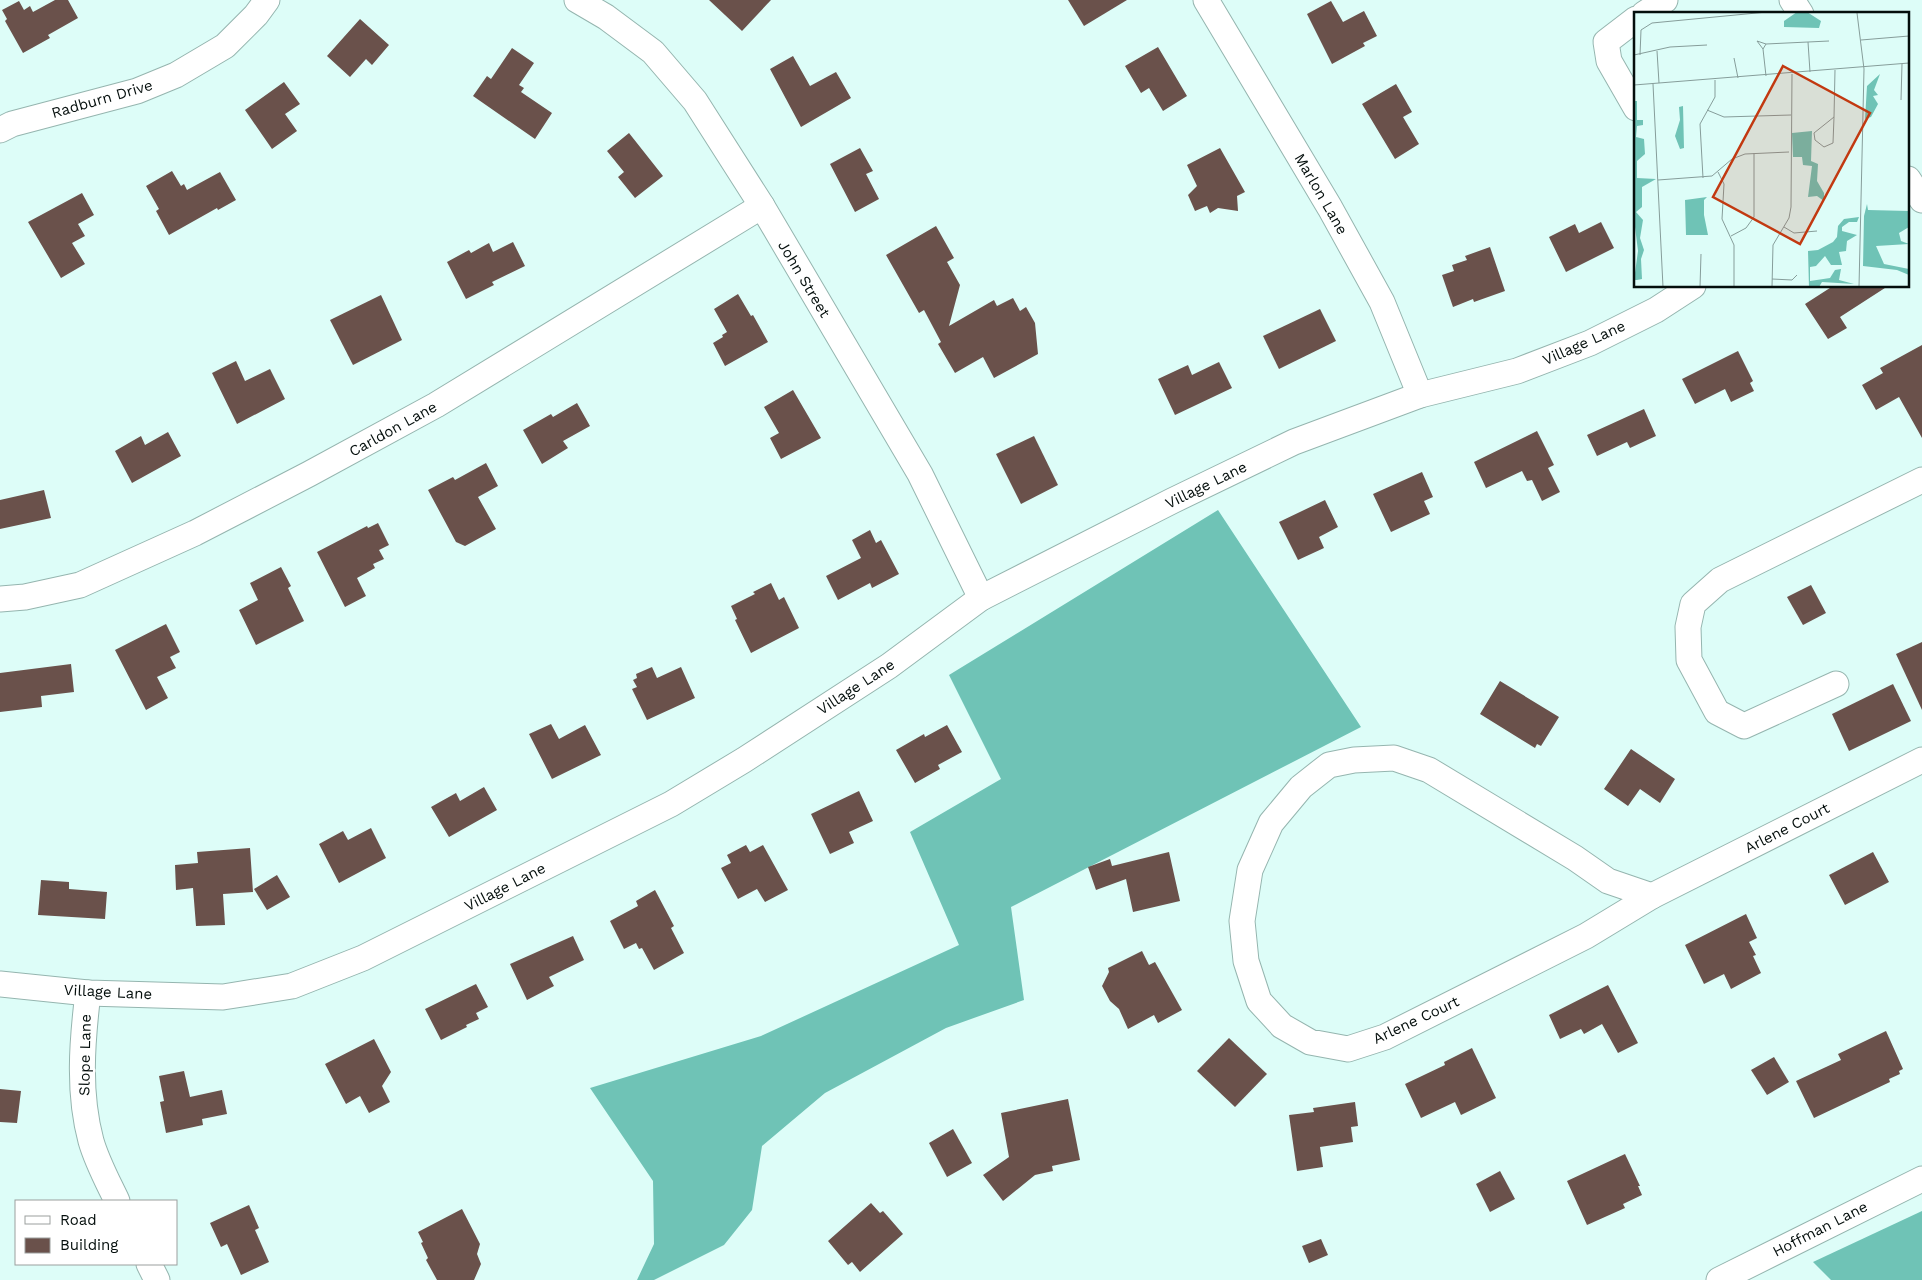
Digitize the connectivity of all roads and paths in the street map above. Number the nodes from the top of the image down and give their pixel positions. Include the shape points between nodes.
1 (267, 0) edge
2 (577, 0) edge
3 (1206, 0) edge
4 (1665, 0) edge
5 (1792, 0) edge
6 (1647, 12) edge
7 (1800, 12) edge
8 (1634, 21) edge
9 (1634, 105) edge
10 (0, 130) edge
11 (1910, 182) edge
12 (1922, 200) edge
13 (762, 206) junction
14 (1690, 288) edge
15 (1420, 395) junction
16 (1922, 480) edge
17 (981, 598) junction
18 (0, 599) edge
19 (1836, 684) dead end
20 (1922, 760) edge
21 (1652, 896) junction
22 (0, 984) edge
23 (88, 993) junction
24 (1922, 1179) edge
25 (117, 1200) edge
26 (150, 1265) edge
27 (157, 1280) edge
28 (1719, 1280) edge

1 - 10 street, Radburn Drive via 225,46 176,75 137,91
2 - 13 street, John Street via 653,52 695,101
3 - 15 street, Marlon Lane via 1382,302
4 - 6 street
5 - 7 street
8 - 9 street via 1606,42 1609,61
11 - 12 street
13 - 17 street, John Street via 920,474
13 - 18 street, Carldon Lane via 436,405 195,533 80,585
14 - 15 street, Village Lane via 1656,310 1581,347 1517,371
15 - 17 street, Village Lane via 1294,442
16 - 19 street via 1720,580 1693,604 1688,627 1689,660 1716,712 1744,726
17 - 23 street, Village Lane via 889,666 671,804 363,958 292,986 223,997
20 - 21 street, Arlene Court
21 - 21 street, Arlene Court via 1568,945 1385,1037 1348,1049 1310,1042 1282,1026 1259,1001 1246,962 1242,921 1250,870 1271,823 1301,788 1329,765 1354,760 1394,758 1429,770 1608,881
22 - 23 street, Village Lane
23 - 25 street, Slope Lane via 82,1097 91,1142
24 - 28 street, Hoffman Lane
26 - 27 street

